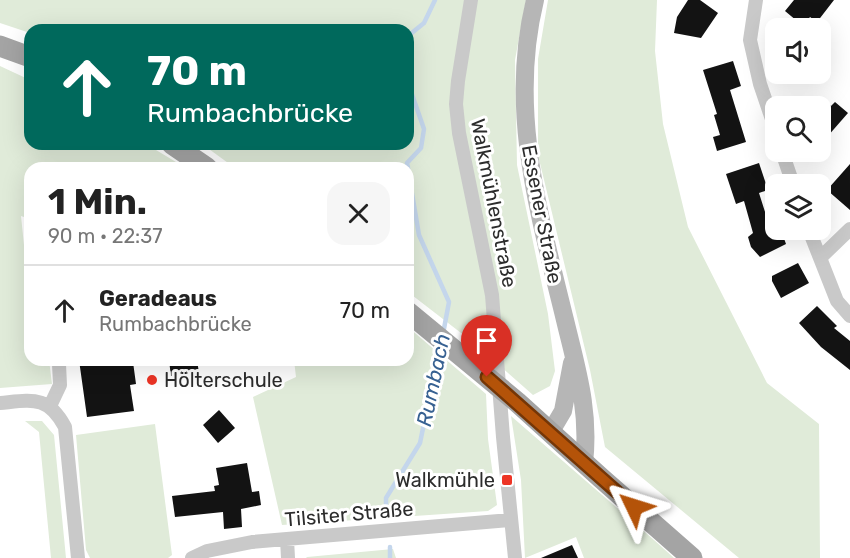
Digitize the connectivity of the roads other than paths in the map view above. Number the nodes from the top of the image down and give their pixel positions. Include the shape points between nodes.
1 (471, 0) edge
2 (535, 0) edge
3 (756, 0) edge
4 (0, 46) edge
5 (24, 55) edge
6 (765, 99) edge
7 (181, 150) edge
8 (198, 162) edge
9 (850, 229) edge
10 (813, 240) edge
11 (821, 257) junction
12 (850, 316) edge
13 (414, 317) edge
14 (573, 356) junction
15 (59, 366) edge
16 (0, 403) edge
17 (50, 406) junction
18 (550, 433) junction
19 (584, 463) junction
20 (511, 520) junction
21 (287, 539) junction
22 (78, 558) edge
23 (192, 558) edge
24 (288, 558) edge
25 (515, 558) edge
26 (692, 558) edge

1 - 20 street, Walkmühlenstraße via 456,104 492,295
2 - 14 main road, Essener Straße via 526,63 526,133 531,175
3 - 6 street via 750,40
4 - 5 main road
7 - 8 main road
9 - 11 street
10 - 11 street
11 - 12 street via 837,301
13 - 18 main road
14 - 18 main road, Essener Straße via 563,411
14 - 19 main road, Essener Straße via 584,399
15 - 17 street via 60,385
16 - 17 street via 27,400
17 - 22 street via 65,427
18 - 19 main road
19 - 26 main road
20 - 21 street, Tilsiter Straße
20 - 25 street, Walkmühlenstraße
21 - 23 street, Tilsiter Straße via 229,545
21 - 24 street

